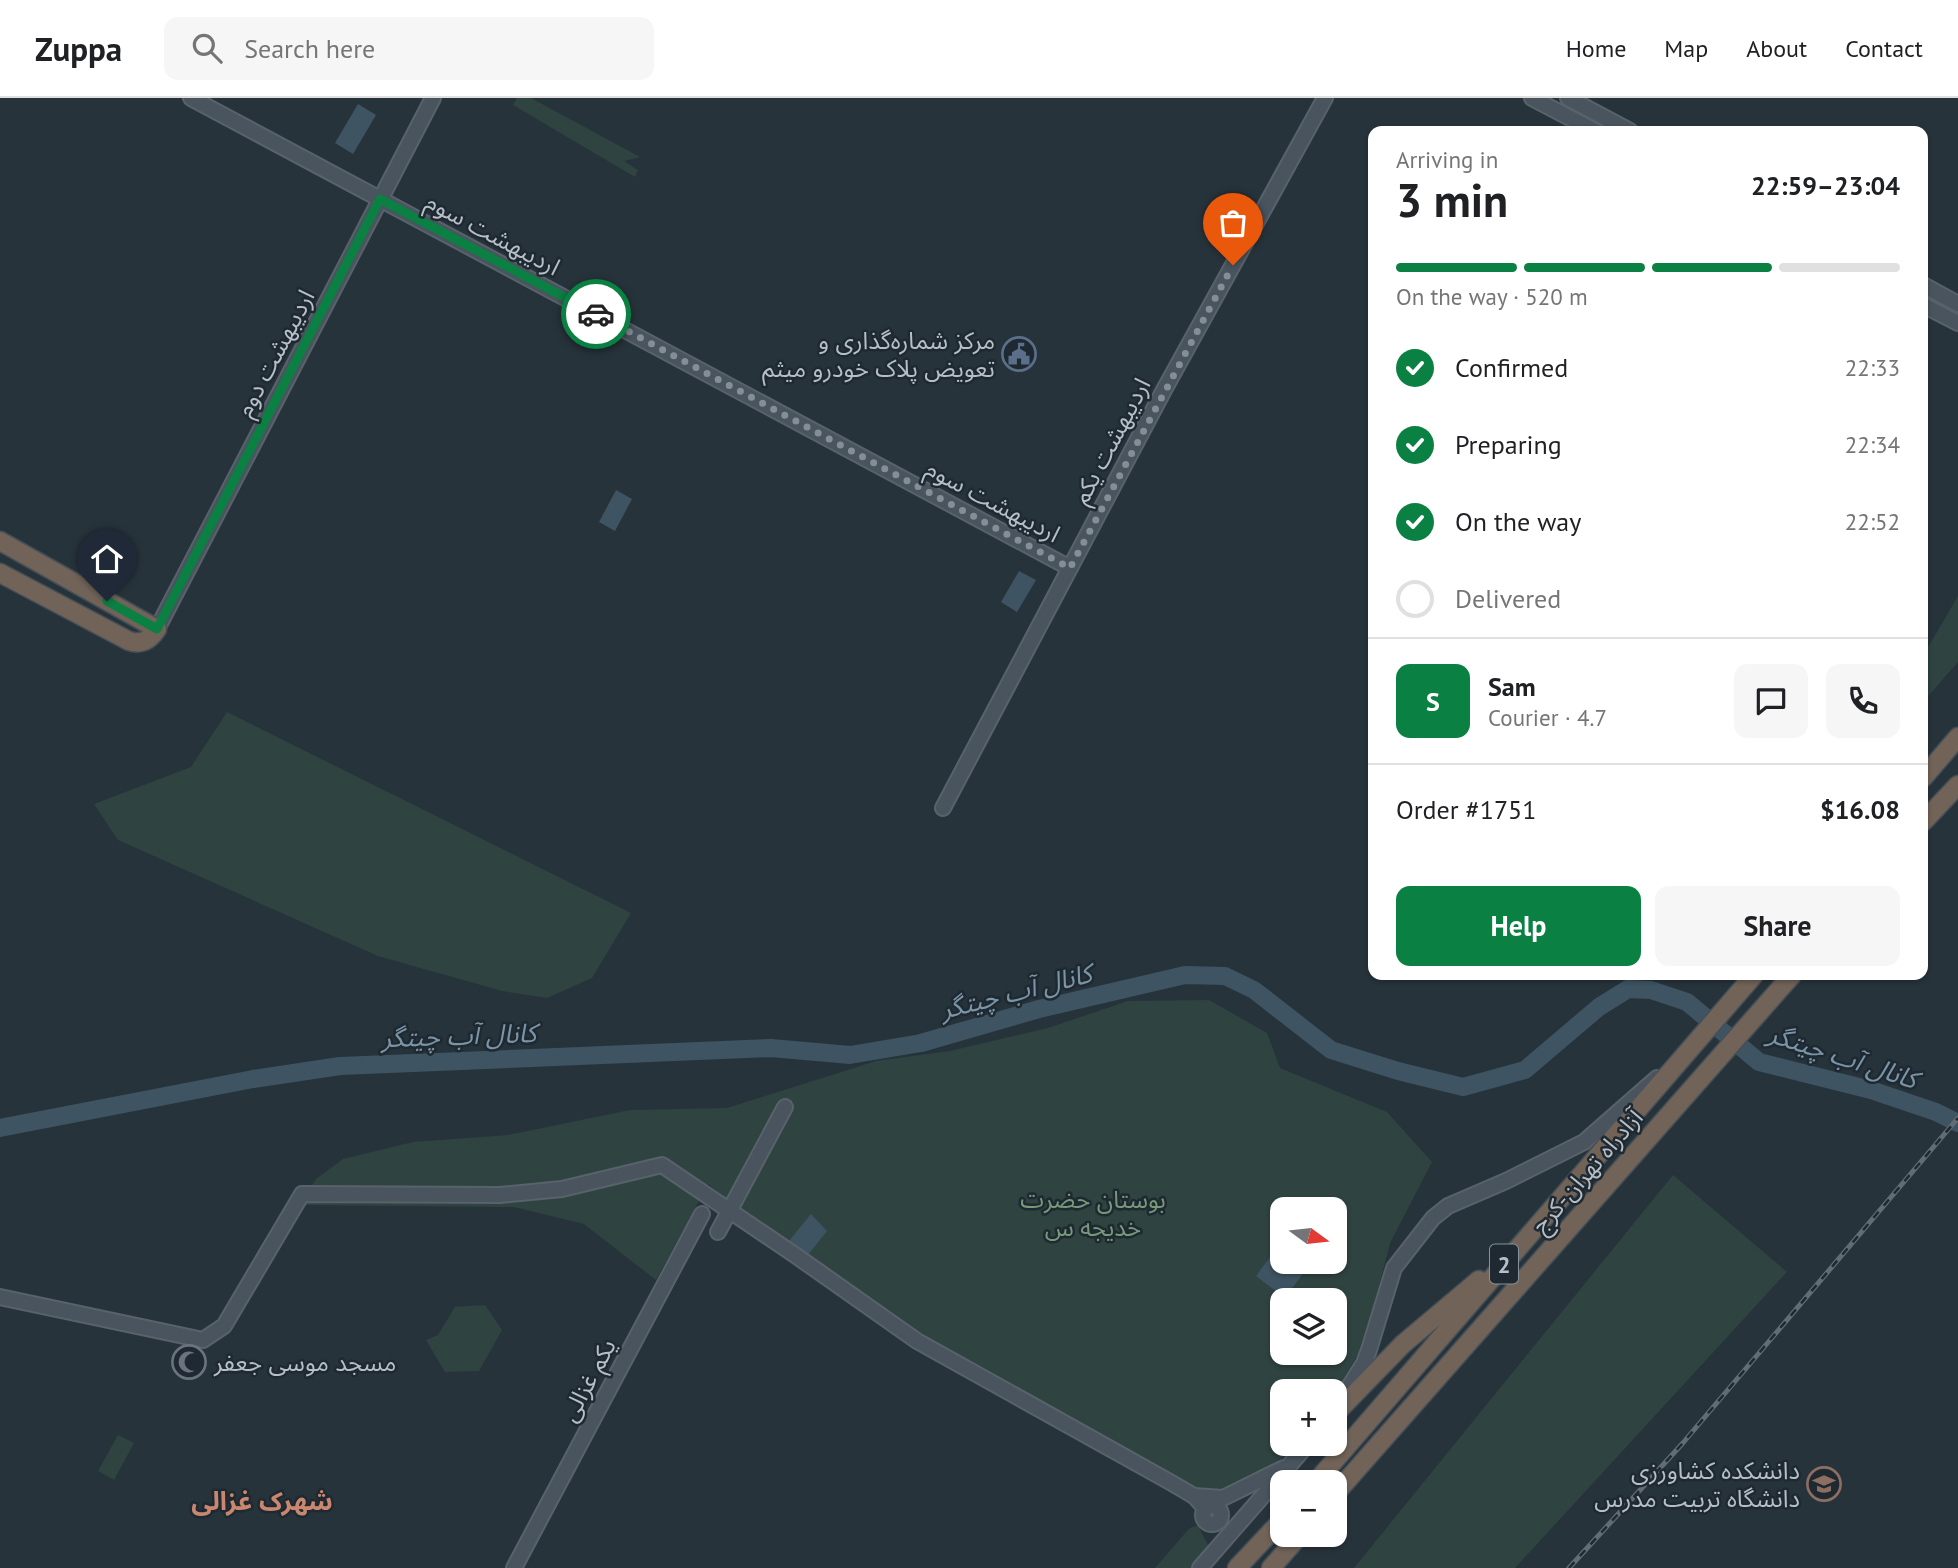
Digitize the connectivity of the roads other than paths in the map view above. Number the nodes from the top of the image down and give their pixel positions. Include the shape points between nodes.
1 (191, 98) edge
2 (433, 98) edge
3 (1325, 98) edge
4 (1532, 98) edge
5 (1568, 98) edge
6 (1585, 126) edge
7 (1621, 126) edge
8 (380, 199) junction
9 (1928, 288) edge
10 (1958, 304) edge
11 (1928, 307) edge
12 (1958, 323) edge
13 (0, 541) edge
14 (1070, 568) junction
15 (0, 573) edge
16 (157, 629) junction
17 (1958, 737) edge
18 (1928, 772) edge
19 (1956, 788) edge
20 (943, 808) dead end
21 (1928, 817) edge
22 (1750, 980) edge
23 (1788, 980) edge
24 (1692, 1046) junction
25 (785, 1107) dead end
26 (730, 1210) junction
27 (702, 1214) dead end
28 (718, 1232) dead end
29 (1519, 1246) junction
30 (0, 1297) edge
31 (1347, 1388) edge
32 (1347, 1402) edge
33 (1298, 1456) edge
34 (1289, 1466) junction
35 (1326, 1470) edge
36 (1347, 1480) edge
37 (1194, 1496) junction
38 (1218, 1520) junction
39 (1242, 1520) junction
40 (1270, 1533) edge
41 (1223, 1541) junction
42 (1289, 1547) edge
43 (514, 1568) edge
44 (1200, 1568) edge
45 (1237, 1568) edge
46 (1271, 1568) edge

1 - 8 street, اردیبهشت سوم
2 - 8 street, اردیبهشت دوم
3 - 14 street, اردیبهشت یکم
4 - 6 street
5 - 7 street
8 - 14 street, اردیبهشت سوم
8 - 16 street, اردیبهشت دوم
9 - 10 street
11 - 12 street
13 - 16 highway
14 - 20 street, اردیبهشت یکم
15 - 16 highway via 129,641 145,642
17 - 18 highway
19 - 21 highway
22 - 24 highway, 2
23 - 36 highway, آزادراه تهران-کرج / 2
24 - 29 highway, 2
24 - 31 street via 1584,1142 1433,1217 1394,1268 1367,1356
25 - 26 street
26 - 28 street
26 - 30 street via 662,1165 562,1189 500,1195 302,1194 224,1326 203,1340
26 - 37 street via 917,1341
27 - 43 street, یکم غزالی
29 - 32 highway via 1403,1344
29 - 35 highway, 2
33 - 34 street
34 - 37 street via 1223,1498
34 - 39 street
37 - 38 street via 1205,1508 1204,1520 1209,1524
38 - 39 street
38 - 41 street
39 - 41 street
40 - 45 highway
41 - 44 street
42 - 46 highway

